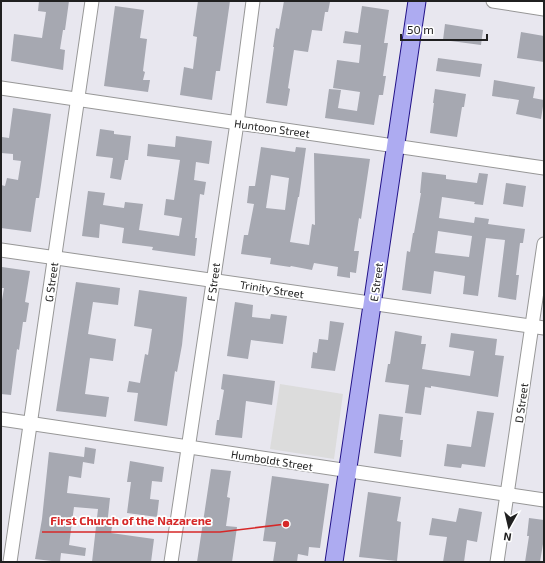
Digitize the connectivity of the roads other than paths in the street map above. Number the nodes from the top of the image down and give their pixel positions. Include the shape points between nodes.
1 (92, 1) edge
2 (253, 1) edge
3 (417, 1) edge
4 (493, 1) edge
5 (544, 8) edge
6 (1, 88) edge
7 (78, 100) junction
8 (237, 123) junction
9 (396, 147) junction
10 (544, 168) edge
11 (544, 244) edge
12 (1, 250) edge
13 (54, 257) junction
14 (213, 280) junction
15 (373, 304) junction
16 (538, 327) edge
17 (1, 420) edge
18 (30, 424) junction
19 (187, 447) junction
20 (348, 471) junction
21 (507, 495) junction
22 (544, 500) edge
23 (10, 562) edge
24 (171, 562) edge
25 (334, 562) edge
26 (497, 562) edge

1 - 7 street, G Street
2 - 8 street, F Street
3 - 9 main road, E Street
4 - 5 street
6 - 7 street, Huntoon Street
7 - 8 street, Huntoon Street
7 - 13 street, G Street
8 - 9 street, Huntoon Street
8 - 14 street, F Street
9 - 10 street, Huntoon Street
9 - 15 main road, E Street
11 - 16 street, D Street
12 - 13 street, Trinity Street
13 - 14 street, Trinity Street
13 - 18 street, G Street
14 - 15 street, Trinity Street
14 - 19 street, F Street
15 - 16 street, Trinity Street
15 - 20 main road, E Street
16 - 21 street, D Street
17 - 18 street, Humboldt Street
18 - 19 street, Humboldt Street
18 - 23 street, G Street
19 - 20 street, Humboldt Street
19 - 24 street, F Street
20 - 21 street, Humboldt Street
20 - 25 main road, E Street
21 - 22 street, Humboldt Street
21 - 26 street, D Street

